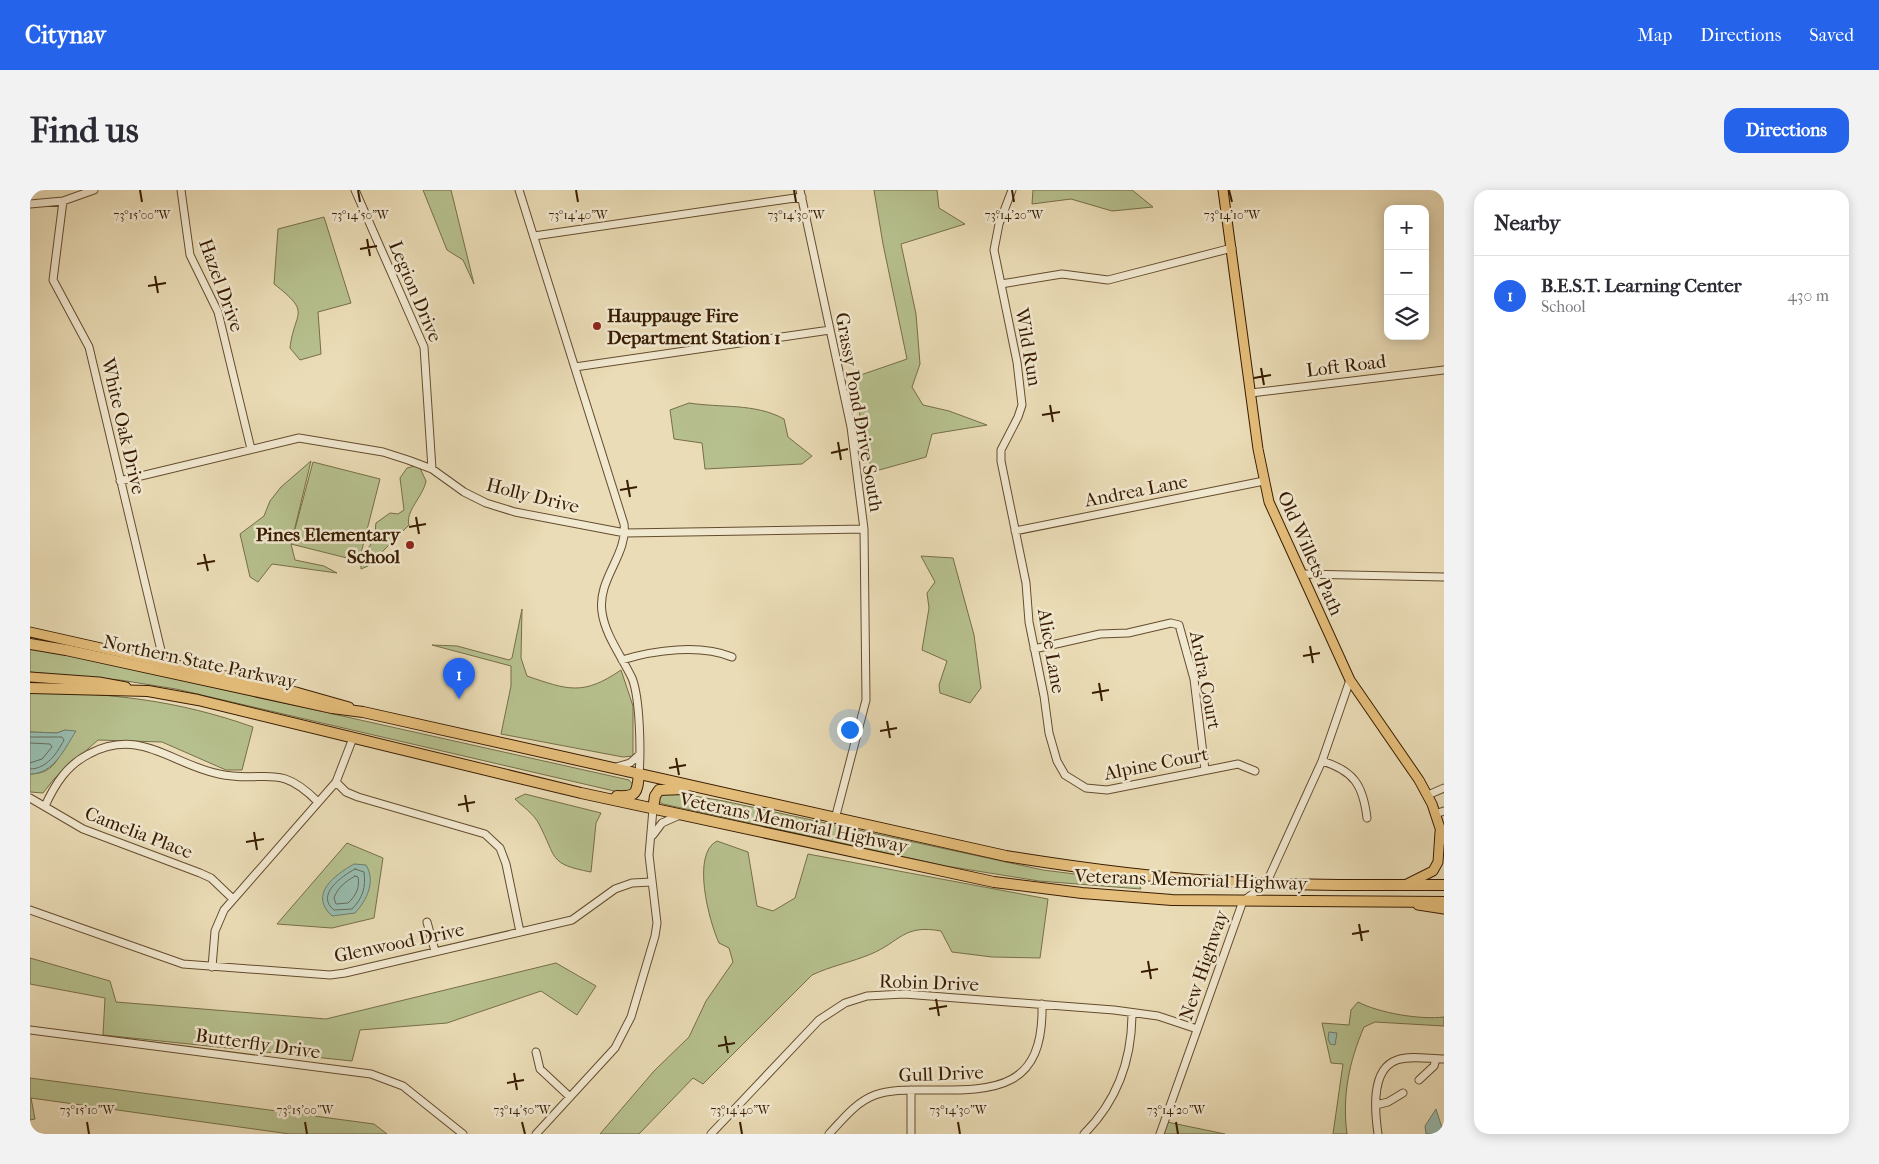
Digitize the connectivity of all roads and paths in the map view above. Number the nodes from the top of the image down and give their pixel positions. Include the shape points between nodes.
1 (94, 190) edge
2 (181, 190) edge
3 (355, 190) edge
4 (519, 190) edge
5 (1012, 190) edge
6 (1223, 190) edge
7 (801, 194) edge
8 (63, 202) junction
9 (30, 204) edge
10 (534, 236) junction
11 (1232, 248) junction
12 (1001, 284) junction
13 (830, 330) junction
14 (575, 367) junction
15 (1444, 370) edge
16 (1251, 393) junction
17 (251, 449) junction
18 (432, 469) junction
19 (120, 481) junction
20 (1264, 481) junction
21 (864, 529) junction
22 (1015, 531) junction
23 (625, 533) junction
24 (1302, 574) junction
25 (1444, 577) edge
26 (30, 632) edge
27 (30, 644) edge
28 (1034, 648) junction
29 (732, 657) dead end
30 (622, 660) junction
31 (164, 663) junction
32 (30, 677) edge
33 (1350, 680) junction
34 (30, 688) edge
35 (148, 691) junction
36 (363, 712) junction
37 (353, 738) junction
38 (639, 755) junction
39 (1322, 761) junction
40 (612, 768) junction
41 (1205, 770) junction
42 (1255, 771) dead end
43 (639, 774) junction
44 (1064, 775) joint
45 (336, 782) junction
46 (1444, 788) edge
47 (702, 789) junction
48 (581, 793) junction
49 (1428, 795) junction
50 (30, 798) edge
51 (318, 802) junction
52 (45, 806) junction
53 (653, 809) junction
54 (1440, 813) edge
55 (680, 815) junction
56 (1367, 818) dead end
57 (835, 819) junction
58 (1440, 830) junction
59 (651, 837) junction
60 (1444, 840) edge
61 (652, 882) junction
62 (1266, 884) junction
63 (1402, 885) junction
64 (1444, 886) edge
65 (233, 899) junction
66 (1243, 901) junction
67 (1396, 902) junction
68 (1444, 902) edge
69 (1444, 909) edge
70 (30, 910) edge
71 (428, 922) dead end
72 (520, 932) junction
73 (434, 951) junction
74 (212, 967) junction
75 (1042, 1004) junction
76 (1132, 1013) junction
77 (1197, 1029) junction
78 (30, 1030) edge
79 (536, 1052) dead end
80 (1436, 1059) junction
81 (1444, 1059) edge
82 (1419, 1080) dead end
83 (911, 1090) junction
84 (1403, 1094) dead end
85 (570, 1097) junction
86 (1376, 1105) junction
87 (463, 1134) edge
88 (536, 1134) edge
89 (711, 1134) edge
90 (829, 1134) edge
91 (911, 1134) edge
92 (1084, 1134) edge
93 (1160, 1134) edge
94 (1378, 1134) edge

1 - 8 street
2 - 17 street, Hazel Drive via 190,255 218,312
3 - 18 street, Legion Drive via 424,347
4 - 10 street
5 - 12 street, Wild Run via 999,224 994,250
6 - 11 main road, Old Willets Path
7 - 10 street
7 - 13 street, Grassy Pond Drive South
8 - 9 street
8 - 19 street, White Oak Drive via 53,280 89,347
10 - 14 street
11 - 12 street via 1108,280 1062,274
11 - 16 main road, Old Willets Path
12 - 22 street, Wild Run via 1022,392 1018,417 1001,450
13 - 14 street
13 - 21 street, Grassy Pond Drive South via 851,428
14 - 23 street
15 - 16 street, Loft Road
16 - 20 main road, Old Willets Path
17 - 18 street, Holly Drive via 299,438 383,452
17 - 19 street, Holly Drive
18 - 23 street, Holly Drive via 486,503
19 - 31 street, White Oak Drive
20 - 22 street, Andrea Lane
20 - 24 main road, Old Willets Path via 1268,502
21 - 23 street, Holly Drive
21 - 57 street, Grassy Pond Drive South via 866,700
22 - 28 street, Alice Lane via 1026,583
23 - 30 street via 601,599 607,628
24 - 25 street
24 - 33 main road, Old Willets Path
26 - 31 main road
27 - 36 highway, Northern State Parkway
28 - 41 street, Ardra Court via 1100,634 1128,633 1171,623 1179,625 1194,679
28 - 44 street, Alice Lane via 1048,733
29 - 30 street via 716,651 654,652
30 - 38 street via 635,691
31 - 36 main road via 296,692
32 - 35 main road via 99,682
33 - 39 street, New Highway
33 - 49 main road, Old Willets Path
34 - 35 highway
35 - 37 highway, Veterans Memorial Highway
36 - 40 highway, Veterans Memorial Highway
37 - 45 street
37 - 48 highway, Veterans Memorial Highway
38 - 40 street via 630,763
38 - 43 street
39 - 56 street via 1344,770 1360,786
39 - 62 street, New Highway
40 - 43 highway, Veterans Memorial Highway
41 - 42 street, Alpine Court via 1238,764
41 - 44 street, Alpine Court via 1107,790 1086,788
43 - 47 highway, Veterans Memorial Highway
43 - 48 highway via 637,789 632,796
45 - 51 street
45 - 72 street via 346,792 358,797 484,834 500,848 506,864
46 - 49 street
47 - 53 highway via 660,790 655,796
47 - 57 highway, Veterans Memorial Highway
48 - 53 highway, Veterans Memorial Highway
49 - 54 main road, Old Willets Path
50 - 52 street, Camelia Place
51 - 52 street via 302,786 282,777 219,774 152,749 121,743 96,750 68,769
51 - 65 street
52 - 65 street, Camelia Place via 83,829 211,878
53 - 55 highway, Veterans Memorial Highway
53 - 59 street
54 - 58 main road, Old Willets Path
55 - 59 street via 662,823
55 - 66 highway, Veterans Memorial Highway via 1009,884 1127,897
57 - 62 highway, Veterans Memorial Highway via 985,852 1073,867 1168,878
58 - 60 main road, Old Willets Path
58 - 63 main road via 1438,862 1433,871
59 - 61 street
61 - 72 street, Glenwood Drive via 615,889 572,920
61 - 85 street via 657,922 655,936 631,1017 615,1048
62 - 63 highway, Veterans Memorial Highway
62 - 66 street, New Highway
63 - 64 highway, Veterans Memorial Highway
65 - 74 street via 221,915 215,931
66 - 67 highway, Veterans Memorial Highway
66 - 77 street, New Highway
67 - 68 highway, Veterans Memorial Highway
67 - 69 main road
70 - 74 street, Glenwood Drive via 168,960
71 - 73 street
72 - 73 street, Glenwood Drive
73 - 74 street, Glenwood Drive via 330,975
75 - 76 street, Robin Drive
75 - 83 street, Gull Drive via 1043,1027 1037,1050 1022,1072 1012,1079 987,1089
75 - 89 street, Robin Drive via 904,994 867,996 845,1003 819,1020
76 - 77 street, Robin Drive via 1158,1016
76 - 92 street via 1131,1042 1121,1079 1105,1108
77 - 93 street, New Highway
78 - 87 street, Butterfly Drive via 371,1074 403,1086
79 - 85 street via 540,1069
80 - 81 street
80 - 82 street via 1434,1066
80 - 86 street via 1408,1058 1390,1064 1378,1084
83 - 90 street, Gull Drive via 889,1091 862,1101
83 - 91 street
84 - 86 street
85 - 88 street
86 - 94 street

